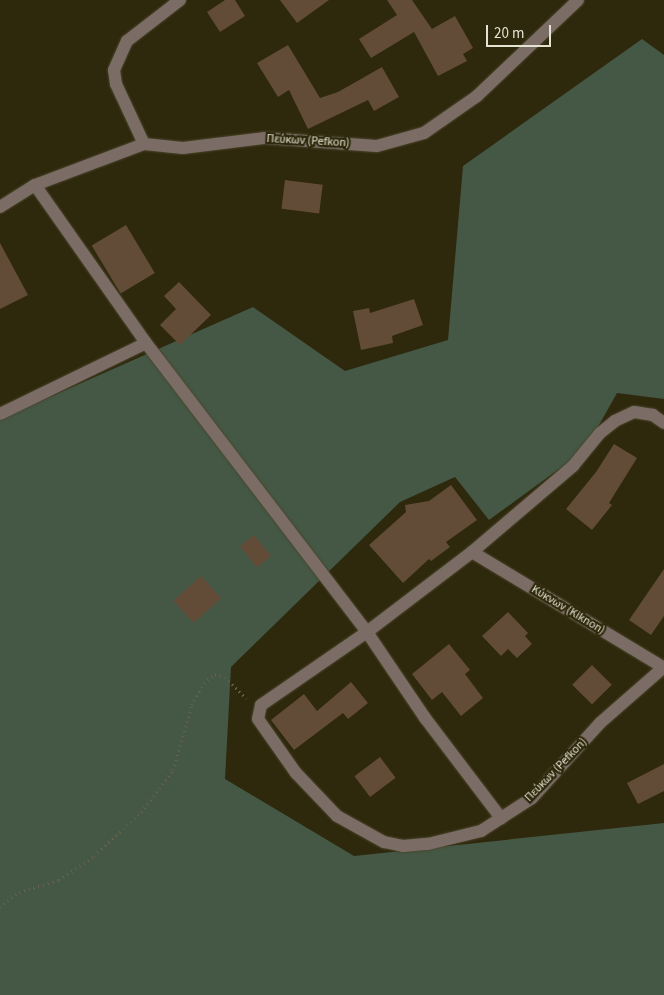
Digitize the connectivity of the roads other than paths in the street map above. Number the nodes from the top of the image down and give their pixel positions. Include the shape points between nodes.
1 (180, 0) edge
2 (578, 0) edge
3 (144, 144) junction
4 (35, 186) junction
5 (0, 207) edge
6 (146, 343) junction
7 (0, 414) edge
8 (664, 423) edge
9 (472, 552) junction
10 (367, 632) junction
11 (664, 667) edge
12 (501, 818) junction

1 - 3 street via 127,41 114,70 116,84
2 - 3 street, Πεύκων (Pefkon) via 477,96 424,133 377,146 265,138 183,148
3 - 4 street, Πεύκων (Pefkon)
4 - 5 street, Πεύκων (Pefkon)
4 - 6 street
6 - 7 street
6 - 10 street
8 - 9 street via 653,415 634,412 615,421 573,466
9 - 10 street
9 - 11 street, Κύκνων (Kiknon)
10 - 12 street via 425,718
10 - 12 street, Πεύκων (Pefkon) via 282,694 267,701 258,712 266,733 296,773 337,816 384,842 403,846 428,844 481,831
11 - 12 street, Πεύκων (Pefkon) via 600,723 532,798

